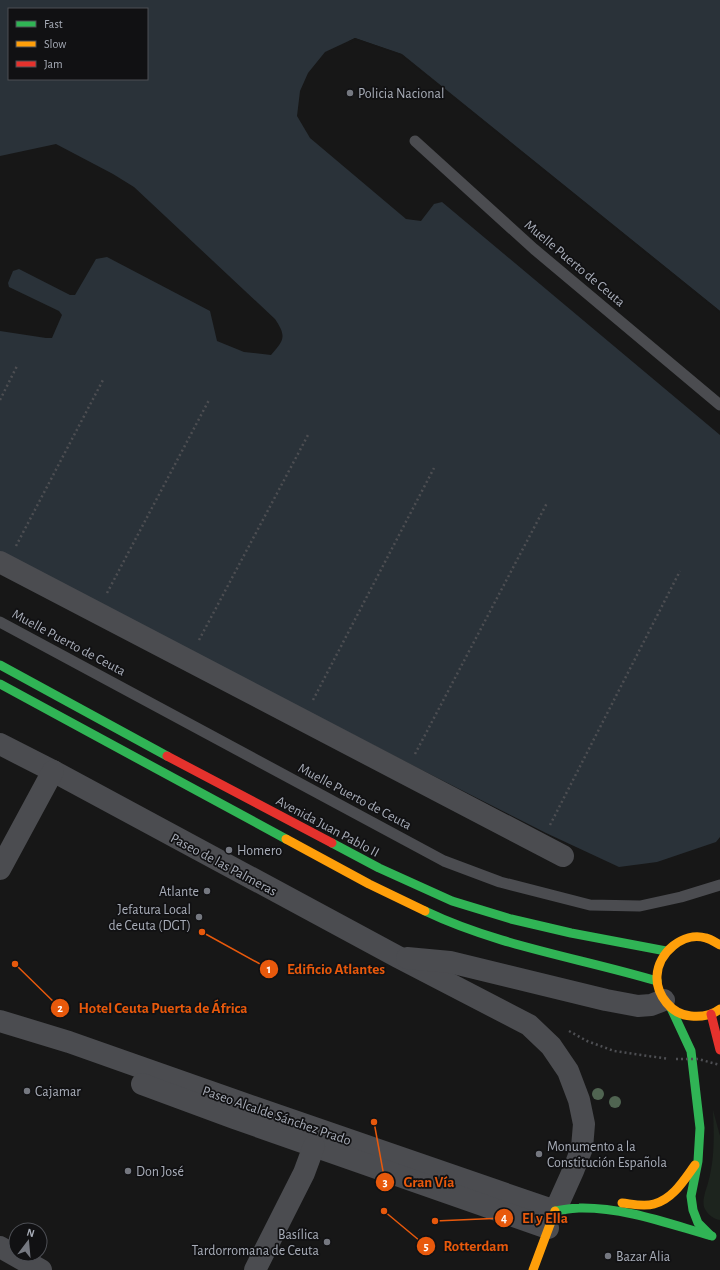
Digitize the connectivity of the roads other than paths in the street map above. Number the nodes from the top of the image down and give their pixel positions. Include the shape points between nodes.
1 (415, 141) dead end
2 (720, 404) edge
3 (7, 556) edge
4 (0, 622) edge
5 (0, 665) edge
6 (0, 684) edge
7 (0, 744) edge
8 (53, 771) junction
9 (563, 856) dead end
10 (0, 869) edge
11 (720, 886) edge
12 (720, 945) edge
13 (666, 951) junction
14 (398, 957) junction
15 (450, 962) junction
16 (449, 984) junction
17 (664, 997) junction
18 (717, 1012) edge
19 (0, 1021) edge
20 (0, 1032) edge
21 (720, 1050) edge
22 (314, 1146) junction
23 (698, 1161) junction
24 (648, 1218) junction
25 (551, 1220) junction
26 (691, 1230) junction
27 (652, 1231) dead end
28 (710, 1235) junction
29 (676, 1237) dead end
30 (720, 1238) edge
31 (0, 1247) edge
32 (42, 1270) edge
33 (255, 1270) edge
34 (533, 1270) edge

1 - 2 lane, Muelle Puerto de Ceuta via 534,249
3 - 9 street
4 - 11 lane, Muelle Puerto de Ceuta via 444,861 500,882 590,905 640,906
5 - 13 main road, Avenida Juan Pablo II via 378,868 452,901 571,933
6 - 17 main road via 369,884 442,918 499,939 620,970
7 - 8 street, Paseo de las Palmeras
8 - 10 street
8 - 14 street, Paseo de las Palmeras
12 - 13 main road via 703,938 690,938 677,942
13 - 17 main road via 657,970
14 - 15 street
14 - 16 street, Paseo de las Palmeras
15 - 16 street via 442,968 441,975
15 - 17 street via 638,1006 651,1005
16 - 25 street, Paseo de las Palmeras via 529,1025 551,1046 568,1071 579,1100 584,1124 582,1148
17 - 18 main road via 683,1015 697,1017
17 - 23 main road via 691,1050 700,1128
18 - 21 main road
19 - 25 street, Paseo Alcalde Sánchez Prado via 69,1042 239,1102
20 - 22 street, Paseo Alcalde Sánchez Prado
22 - 25 street, Paseo Alcalde Sánchez Prado
22 - 33 street via 304,1174
23 - 25 main road via 669,1196 654,1204 574,1200
23 - 28 main road via 691,1196 693,1210 698,1222
24 - 25 main road via 584,1208
24 - 26 main road
24 - 27 lane
25 - 34 main road
26 - 28 main road
26 - 29 lane
28 - 30 main road
31 - 32 street

